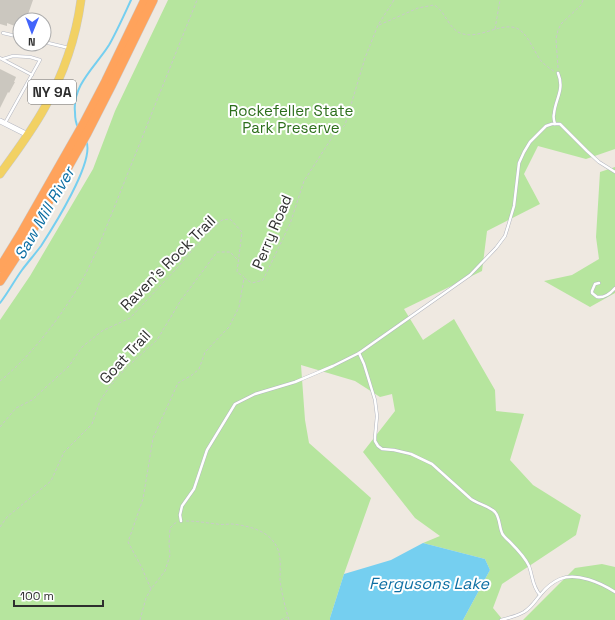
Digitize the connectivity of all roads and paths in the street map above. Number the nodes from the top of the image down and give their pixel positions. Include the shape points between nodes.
1 (81, 0) edge
2 (145, 0) edge
3 (153, 0) edge
4 (197, 0) edge
5 (394, 0) edge
6 (500, 0) edge
7 (583, 0) edge
8 (378, 25) junction
9 (494, 30) junction
10 (3, 33) dead end
11 (12, 35) edge
12 (52, 44) edge
13 (70, 48) junction
14 (2, 58) edge
15 (558, 73) junction
16 (32, 75) junction
17 (3, 122) edge
18 (555, 124) junction
19 (85, 129) junction
20 (28, 135) junction
21 (79, 139) junction
22 (615, 172) edge
23 (0, 174) edge
24 (238, 260) junction
25 (0, 268) edge
26 (244, 278) junction
27 (0, 281) edge
28 (600, 283) dead end
29 (615, 288) edge
30 (359, 353) junction
31 (0, 381) edge
32 (0, 427) edge
33 (181, 520) junction
34 (0, 527) edge
35 (151, 590) junction
36 (615, 592) edge
37 (540, 595) junction
38 (288, 617) junction
39 (140, 620) edge
40 (281, 620) edge
41 (289, 620) edge
42 (501, 620) edge

1 - 13 main road, NY 9A
2 - 19 highway
3 - 19 highway via 112,86
4 - 31 path via 98,248 80,284 35,347
5 - 8 path, Perry Road
6 - 9 path
7 - 15 path via 558,30
8 - 9 path via 434,4 460,33 483,33
8 - 26 path, Perry Road via 365,58 345,126 333,136 304,182 290,224 263,280 252,283
9 - 15 path via 517,28 524,34 542,62
10 - 11 lane
12 - 13 lane
13 - 20 main road, NY 9A via 50,97
14 - 16 lane
14 - 16 lane via 13,56 40,60
15 - 18 lane via 561,81 553,114
16 - 17 lane
17 - 20 street
18 - 22 lane via 563,126 587,152
18 - 30 lane via 546,126 524,152 519,163 514,206 504,236 496,248 470,275
19 - 21 highway
20 - 23 main road, NY 9A
21 - 25 highway
21 - 27 highway via 28,238
24 - 26 path, Raven's Rock Trail via 237,272
24 - 32 path, Raven's Rock Trail via 242,232 230,219 222,220 206,234 130,318 102,331 82,347 69,366 32,400 16,408
24 - 34 path, Goat Trail via 230,252 217,252 181,300 156,340 110,386 100,401 92,424 64,452 50,481
26 - 35 path, Perry Road via 239,307 229,328 206,352 199,368 178,383 153,438 143,499 128,542
28 - 29 lane via 595,284 592,291 597,297 610,294
30 - 33 lane via 295,382 255,394 235,404 207,450 194,489 182,506
30 - 37 lane via 375,400 375,442 382,449 411,454 439,468 471,499 496,513 502,534 529,566 533,584
33 - 35 path via 170,528 170,555 165,571
33 - 38 path via 242,525 266,534 276,544 280,555 282,597
35 - 39 path
36 - 37 lane via 599,583 572,577 561,578
37 - 42 lane via 533,605 524,611
38 - 40 path
38 - 41 path

